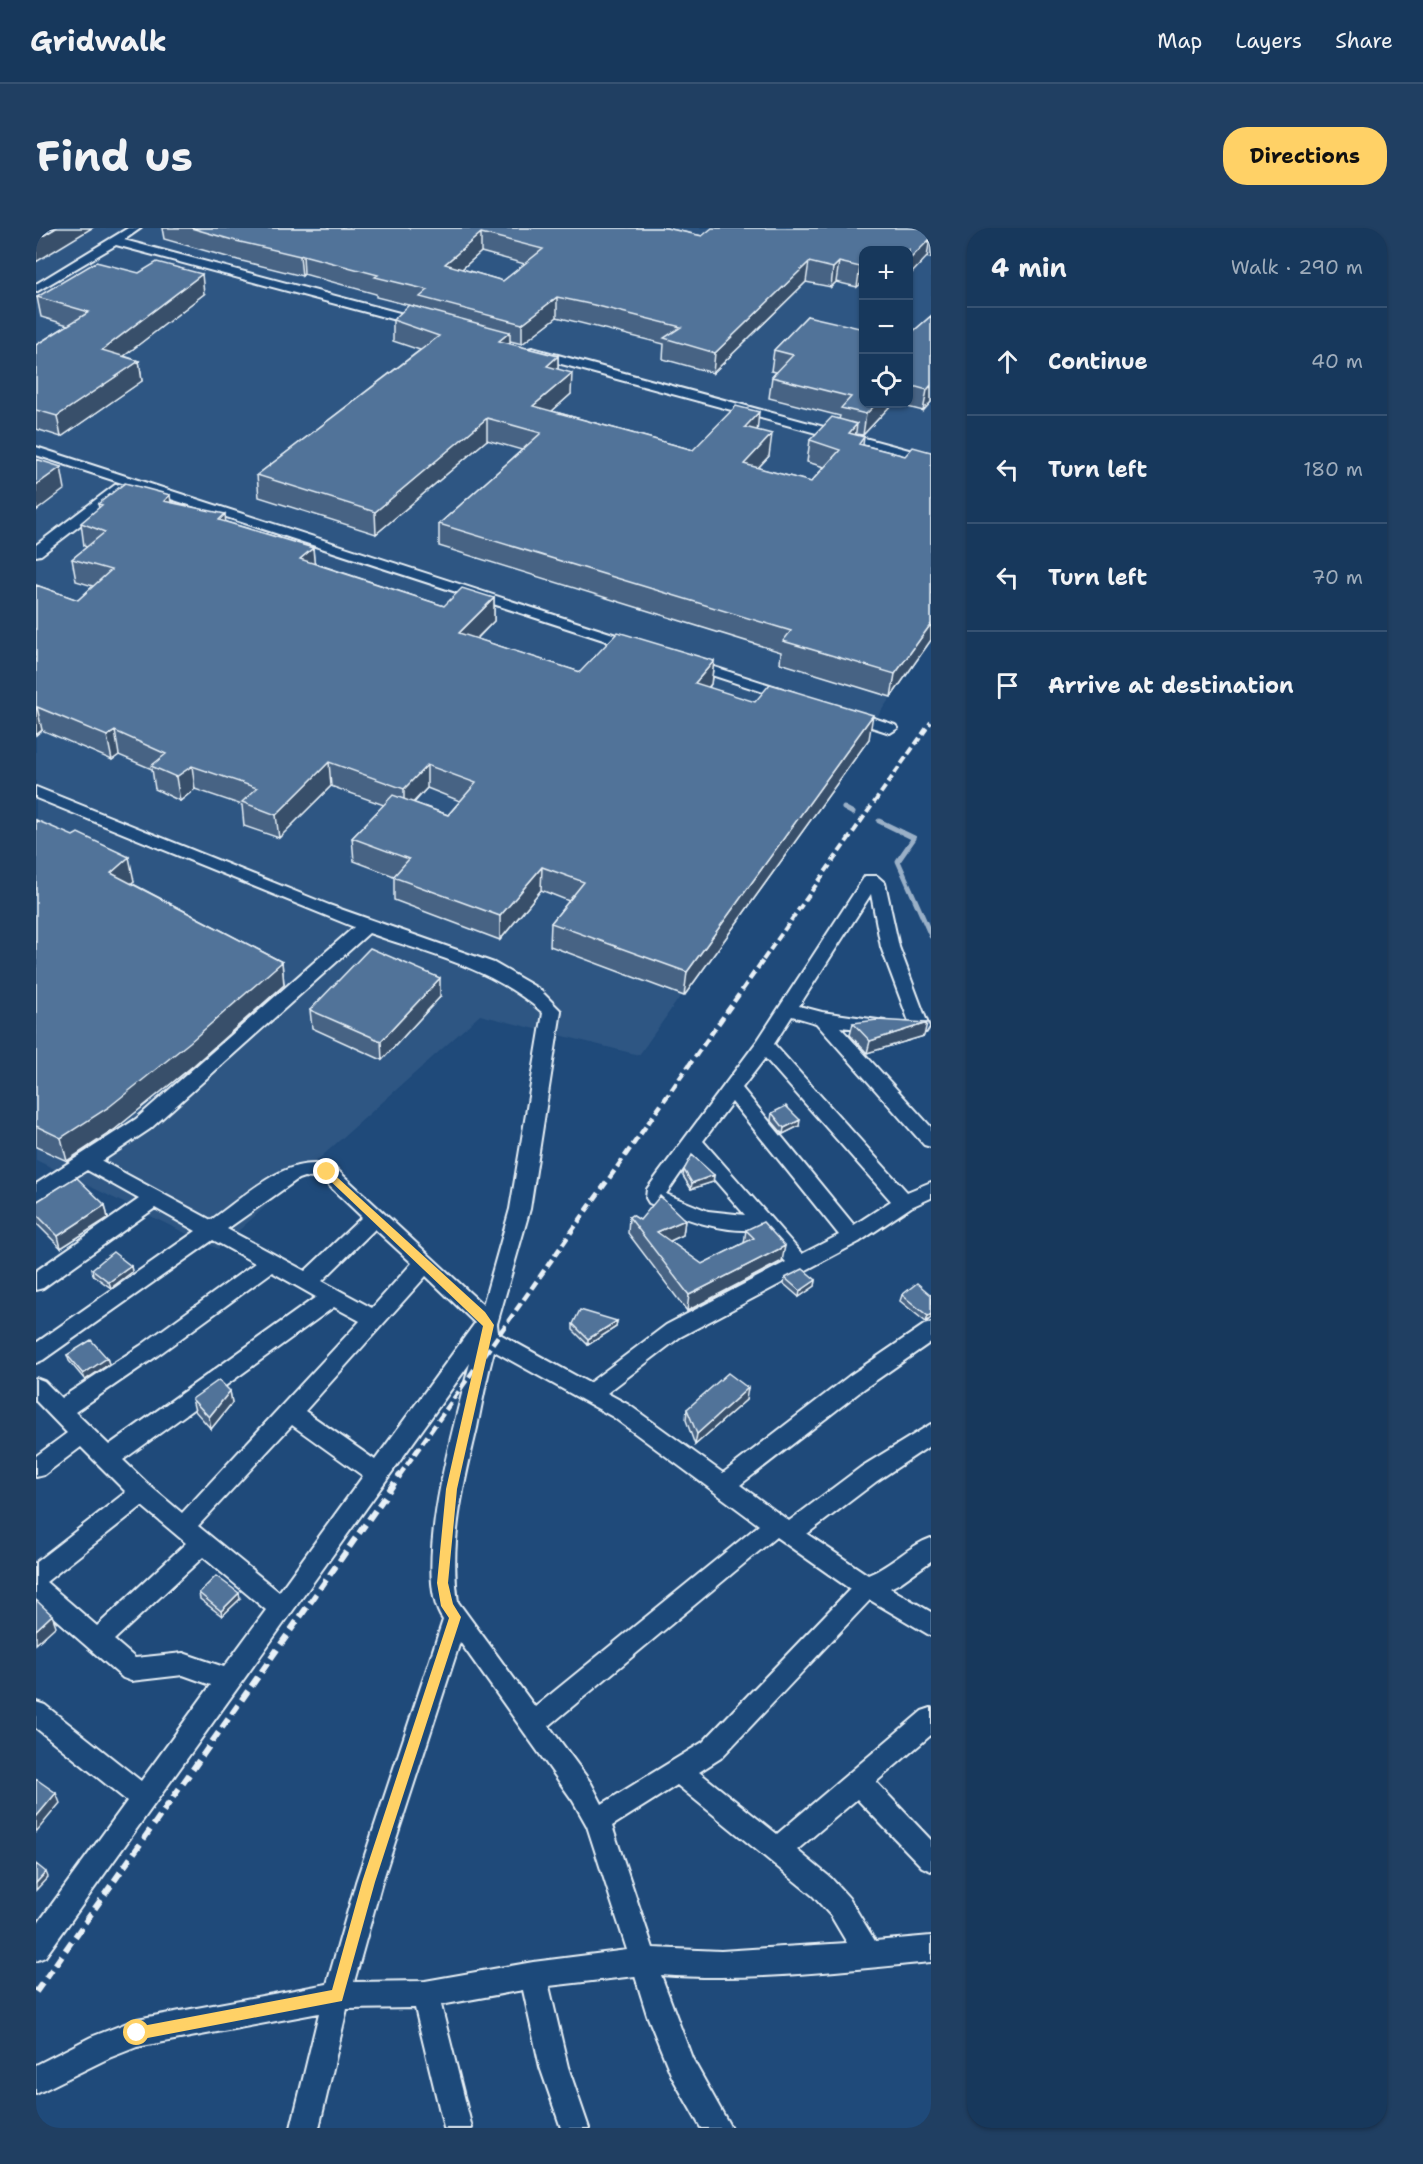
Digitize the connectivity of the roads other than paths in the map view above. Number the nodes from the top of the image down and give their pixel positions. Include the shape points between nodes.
1 (136, 228) edge
2 (115, 241) junction
3 (36, 289) edge
4 (435, 327) edge
5 (523, 350) edge
6 (36, 452) edge
7 (931, 460) edge
8 (130, 481) junction
9 (36, 552) edge
10 (652, 651) edge
11 (675, 658) edge
12 (799, 699) edge
13 (833, 710) edge
14 (890, 728) dead end
15 (36, 792) edge
16 (366, 926) junction
17 (787, 1009) junction
18 (822, 1018) junction
19 (925, 1027) edge
20 (764, 1045) junction
21 (731, 1088) junction
22 (931, 1140) edge
23 (693, 1143) junction
24 (86, 1161) junction
25 (931, 1190) edge
26 (36, 1194) edge
27 (155, 1198) junction
28 (904, 1202) junction
29 (375, 1217) junction
30 (763, 1222) junction
31 (212, 1230) junction
32 (852, 1237) junction
33 (271, 1262) junction
34 (424, 1264) junction
35 (800, 1264) junction
36 (36, 1282) edge
37 (307, 1282) junction
38 (333, 1296) junction
39 (374, 1319) junction
40 (487, 1330) junction
41 (931, 1331) edge
42 (36, 1354) edge
43 (36, 1387) edge
44 (590, 1394) junction
45 (60, 1411) junction
46 (290, 1412) junction
47 (931, 1433) edge
48 (82, 1434) junction
49 (107, 1459) junction
50 (36, 1468) edge
51 (377, 1474) junction
52 (722, 1486) junction
53 (142, 1493) junction
54 (183, 1527) junction
55 (782, 1530) junction
56 (202, 1543) junction
57 (931, 1548) edge
58 (36, 1576) edge
59 (867, 1586) junction
60 (36, 1587) edge
61 (281, 1608) junction
62 (456, 1617) junction
63 (931, 1625) edge
64 (97, 1641) junction
65 (229, 1680) junction
66 (36, 1713) edge
67 (533, 1724) junction
68 (927, 1730) edge
69 (680, 1772) junction
70 (858, 1782) junction
71 (144, 1798) junction
72 (598, 1821) junction
73 (778, 1850) junction
74 (931, 1858) edge
75 (36, 1948) edge
76 (931, 1948) edge
77 (868, 1954) junction
78 (645, 1961) junction
79 (533, 1976) junction
80 (425, 1994) junction
81 (337, 1996) junction
82 (36, 2080) edge
83 (305, 2128) edge
84 (458, 2128) edge
85 (575, 2128) edge
86 (717, 2128) edge

1 - 2 street
2 - 3 street
2 - 4 street
5 - 7 street
6 - 8 street
8 - 9 street
8 - 10 street
11 - 12 street
13 - 14 street
15 - 16 street
16 - 24 street via 143,1124
16 - 40 street via 472,961 518,982 552,1011 520,1209
17 - 18 street
17 - 19 street via 870,879 877,883 890,947
17 - 20 street
18 - 19 street
18 - 22 street
20 - 21 street
20 - 28 street
21 - 23 street
21 - 32 street
23 - 30 street
23 - 30 street via 657,1189 656,1198 714,1222
24 - 26 street
24 - 27 street
25 - 28 street
27 - 31 street
27 - 36 street
28 - 32 street
29 - 31 street via 327,1172 304,1170 291,1174
29 - 34 street
29 - 37 street
30 - 35 street
31 - 33 street
31 - 42 street
32 - 35 street
33 - 37 street
33 - 45 street
34 - 39 street
34 - 40 street
35 - 44 street via 673,1331
37 - 38 street
38 - 39 street
38 - 49 street
39 - 46 street
40 - 44 street
40 - 51 street
40 - 62 street via 451,1489 442,1583 447,1606
41 - 52 street via 857,1382
43 - 45 street
44 - 52 street
45 - 48 street
46 - 51 street
46 - 54 street
47 - 55 street
48 - 49 street
48 - 50 street
49 - 53 street
51 - 61 street
52 - 55 street
53 - 54 street
53 - 58 street
54 - 56 street
55 - 59 street
55 - 67 street
56 - 61 street
56 - 64 street
57 - 59 street via 897,1573
59 - 63 street
59 - 69 street via 712,1750
60 - 64 street
61 - 65 street
62 - 67 street
62 - 81 street via 369,1882
64 - 65 street via 131,1670 183,1664
65 - 71 street
66 - 71 street
67 - 72 street
68 - 70 street
69 - 72 street
69 - 73 street
70 - 73 street
70 - 74 street
71 - 75 street
72 - 78 street
73 - 77 street via 840,1907
76 - 77 street
77 - 78 street via 721,1964
78 - 79 street
78 - 86 street via 682,2067
79 - 80 street
79 - 85 street via 554,2067
80 - 81 street
80 - 84 street
81 - 82 street via 137,2033 101,2046
81 - 83 street

